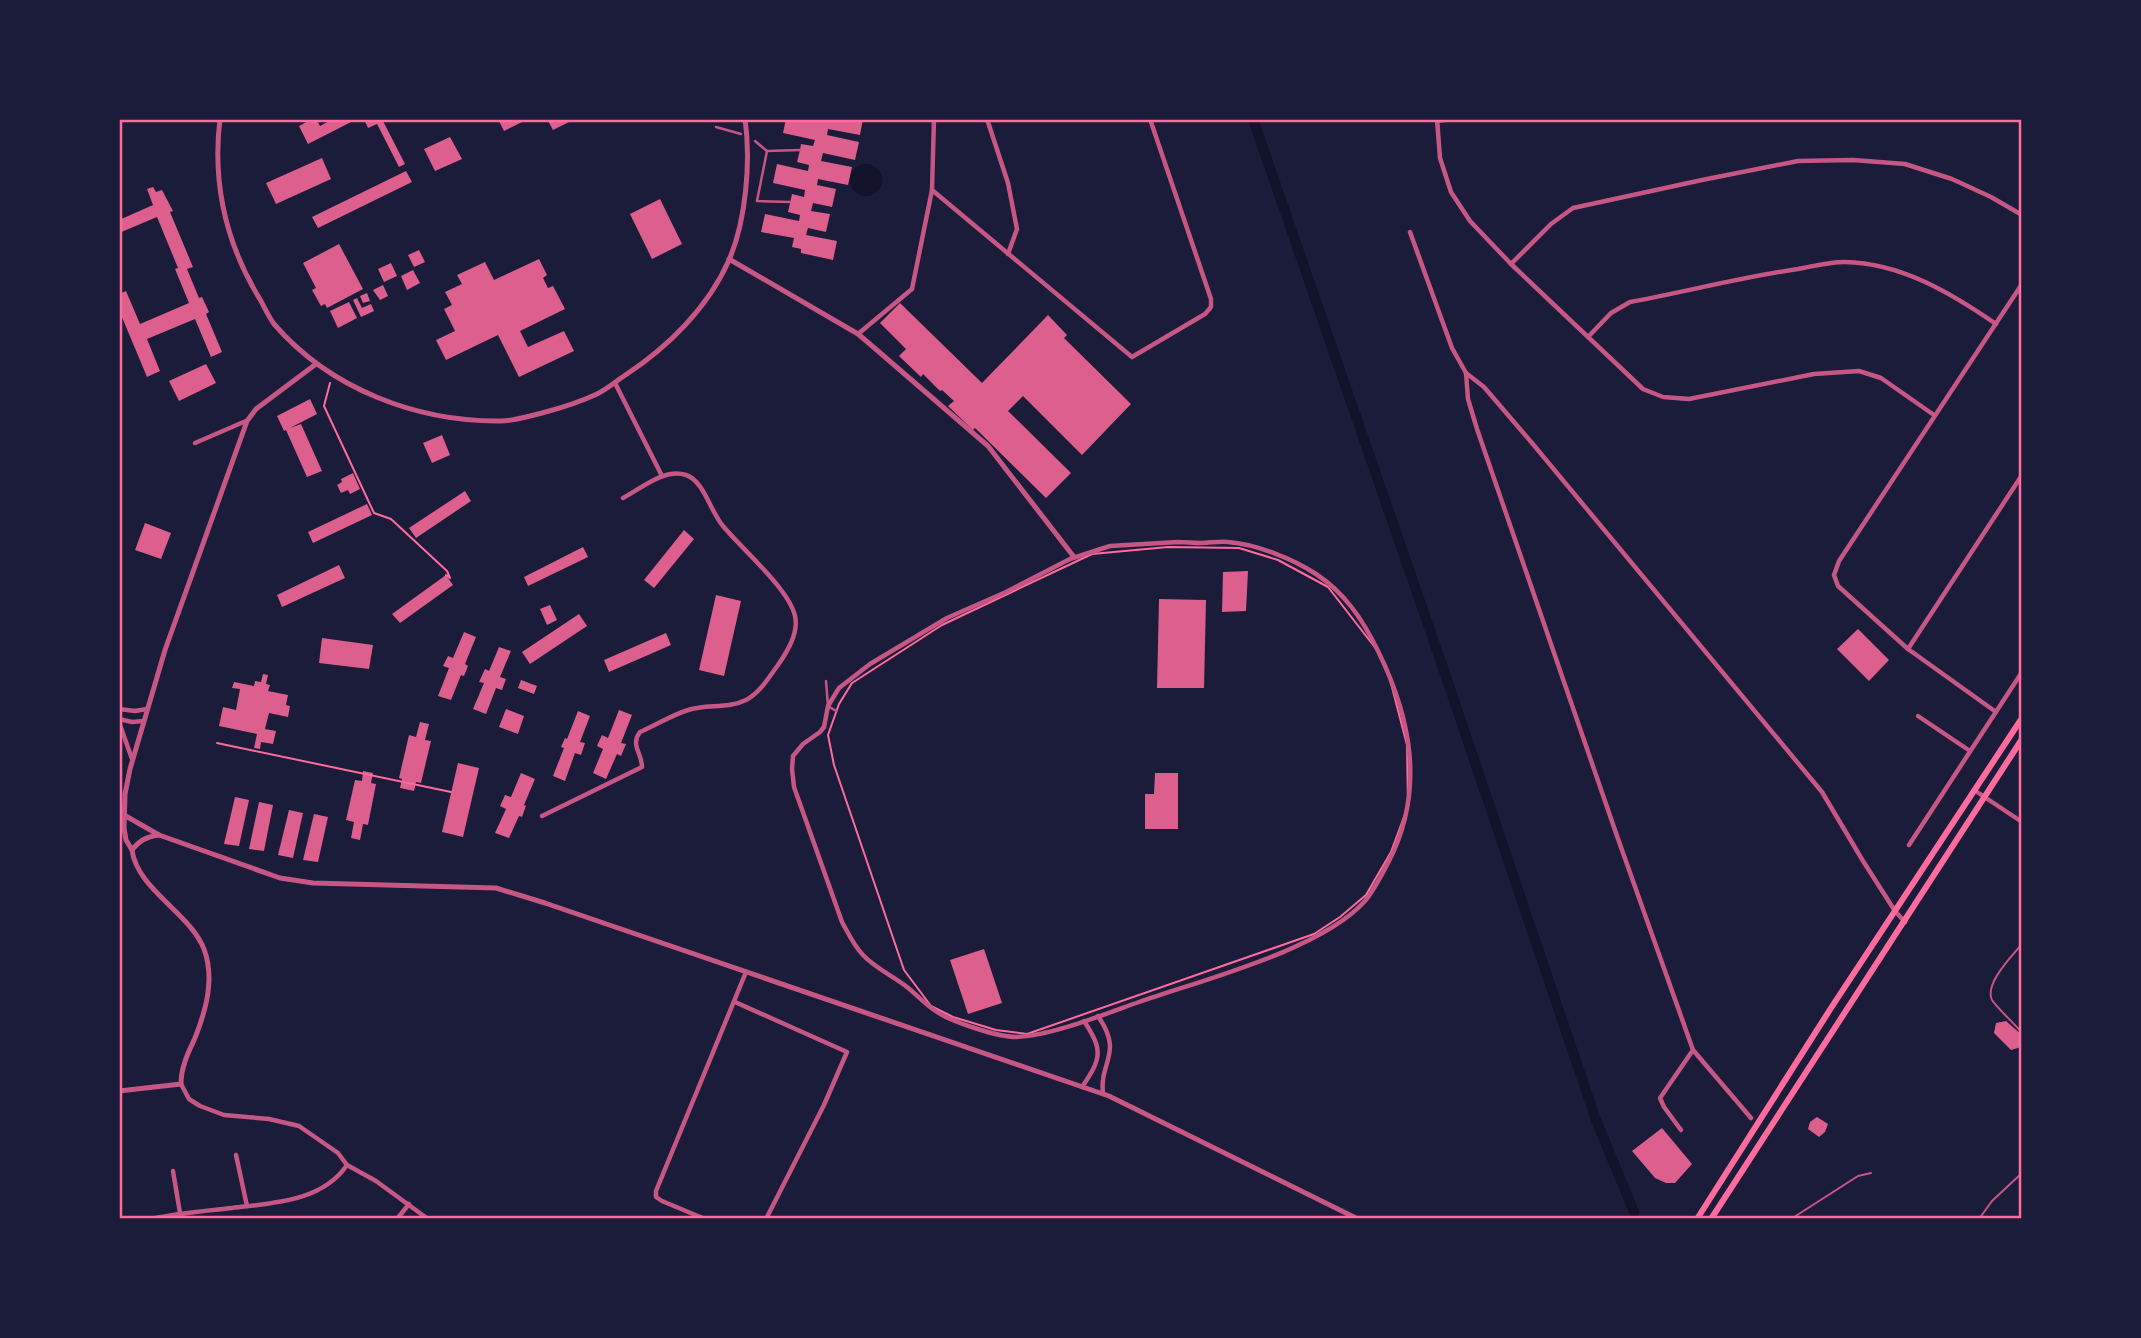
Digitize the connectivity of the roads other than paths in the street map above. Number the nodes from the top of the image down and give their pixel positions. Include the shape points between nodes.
1 (220, 119) edge
2 (745, 119) edge
3 (934, 119) edge
4 (987, 119) edge
5 (1150, 119) edge
6 (1451, 119) edge
7 (1437, 120) edge
8 (716, 127) dead end
9 (741, 134) dead end
10 (755, 141) dead end
11 (800, 150) dead end
12 (767, 151) junction
13 (932, 190) junction
14 (790, 202) dead end
15 (2022, 215) edge
16 (1410, 232) dead end
17 (1008, 254) junction
18 (729, 259) junction
19 (1511, 264) junction
20 (2022, 284) edge
21 (1996, 324) junction
22 (858, 334) junction
23 (1588, 337) junction
24 (316, 363) junction
25 (1466, 373) junction
26 (615, 383) junction
27 (1934, 415) junction
28 (247, 421) junction
29 (195, 443) dead end
30 (2022, 475) edge
31 (662, 476) junction
32 (624, 498) dead end
33 (1074, 557) junction
34 (1908, 649) junction
35 (2022, 672) edge
36 (826, 681) dead end
37 (828, 706) junction
38 (119, 709) edge
39 (148, 709) junction
40 (836, 711) road end
41 (1996, 712) junction
42 (1918, 716) dead end
43 (2022, 718) edge
44 (119, 720) edge
45 (144, 721) junction
46 (2022, 739) edge
47 (1970, 751) junction
48 (132, 760) junction
49 (1973, 790) junction
50 (1985, 797) junction
51 (124, 815) junction
52 (542, 816) dead end
53 (2022, 822) edge
54 (159, 835) junction
55 (1909, 845) dead end
56 (132, 850) junction
57 (1895, 911) junction
58 (1905, 922) junction
59 (2022, 944) edge
60 (746, 972) junction
61 (735, 1002) junction
62 (1098, 1016) junction
63 (1084, 1021) junction
64 (2022, 1033) edge
65 (1693, 1050) junction
66 (181, 1084) junction
67 (1082, 1087) junction
68 (119, 1091) edge
69 (1103, 1094) junction
70 (1751, 1118) dead end
71 (1681, 1130) dead end
72 (236, 1155) dead end
73 (347, 1166) junction
74 (173, 1171) dead end
75 (1871, 1173) dead end
76 (2022, 1173) edge
77 (409, 1204) junction
78 (247, 1206) junction
79 (180, 1213) junction
80 (151, 1219) edge
81 (397, 1219) edge
82 (428, 1219) edge
83 (705, 1219) edge
84 (766, 1219) edge
85 (1358, 1219) edge
86 (1698, 1219) edge
87 (1711, 1219) edge
88 (1791, 1219) edge
89 (1979, 1219) edge

1 - 24 street via 218,179 223,213 246,277 273,323
2 - 18 street via 746,182
3 - 13 street
4 - 17 street via 1017,229
5 - 17 street via 1211,299 1212,307 1205,314 1132,356
6 - 7 street
7 - 19 street via 1440,158 1451,192 1469,221
8 - 9 street
10 - 12 street
11 - 12 street
12 - 14 street via 757,201
13 - 17 street
13 - 22 street via 912,289
15 - 19 street via 1952,179 1905,164 1798,161 1573,208
16 - 25 street via 1452,348
18 - 22 street
18 - 26 street via 702,305 675,336
19 - 23 street
20 - 21 street
21 - 23 street via 1916,277 1844,262 1630,302 1611,313
21 - 27 street
22 - 33 street via 988,446
23 - 27 street via 1643,388 1663,397 1689,399 1814,374 1859,371 1881,378
24 - 26 street via 391,403 457,418 503,421 563,407
24 - 28 street
25 - 57 street via 1532,443 1822,792
25 - 65 street via 1477,429
26 - 31 street
27 - 34 street via 1834,575 1838,586
28 - 29 street
28 - 39 street
30 - 34 street
31 - 32 street
31 - 52 street via 686,475 699,483 721,524 789,601 796,617 795,630 785,655 746,700 690,709 640,732 635,747 642,767
33 - 37 street via 940,622 870,664 839,688
33 - 62 street via 1110,546 1228,541 1278,555 1313,572 1350,604 1387,668 1396,688 1411,768 1409,806 1400,840 1364,902 1316,936 1280,954
34 - 41 street
35 - 41 street
36 - 37 street
37 - 40 street
37 - 63 street via 824,727 793,756 794,786 842,922 863,955 937,1012 976,1028 1014,1037
38 - 39 street
39 - 45 street
41 - 47 street
42 - 47 street
43 - 49 main road
44 - 45 street
44 - 48 street
45 - 48 street
46 - 50 main road
47 - 55 street
48 - 51 street
49 - 50 street
49 - 57 main road
50 - 53 street
50 - 58 main road
51 - 54 street
51 - 56 street via 126,840
54 - 56 street via 138,842
54 - 60 street via 280,878 496,888
56 - 66 street via 148,882 204,949 210,975 205,1013 181,1071
57 - 58 street
57 - 86 main road
58 - 87 main road
59 - 64 lane via 1990,988 1992,999
60 - 61 street
60 - 67 street
61 - 83 street via 656,1191 662,1201
61 - 84 street via 847,1052
62 - 63 street
62 - 69 street via 1111,1048
63 - 67 street via 1099,1049
65 - 70 street
65 - 71 street via 1660,1097
66 - 68 street
66 - 73 street via 189,1099 224,1115 299,1126 338,1153
67 - 69 street
69 - 85 street
72 - 78 street
73 - 77 street
73 - 78 street via 339,1177 316,1190 281,1202
74 - 79 street
75 - 88 lane via 1858,1176
76 - 89 lane
77 - 81 street
77 - 82 street
78 - 79 street
79 - 80 street

